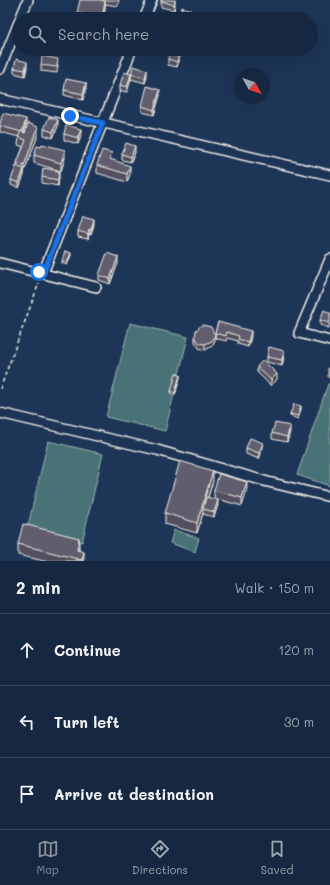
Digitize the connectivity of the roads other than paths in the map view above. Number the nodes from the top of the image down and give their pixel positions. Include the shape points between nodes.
1 (28, 0) edge
2 (152, 0) edge
3 (23, 12) edge
4 (147, 12) edge
5 (12, 39) edge
6 (129, 56) edge
7 (0, 69) edge
8 (0, 99) edge
9 (103, 123) junction
10 (330, 175) edge
11 (330, 259) edge
12 (0, 263) edge
13 (43, 274) junction
14 (96, 287) dead end
15 (330, 342) edge
16 (0, 413) edge
17 (330, 497) edge

1 - 3 street
2 - 4 street
5 - 7 street
6 - 9 street
8 - 9 street
9 - 10 street
9 - 13 street
11 - 15 street via 299,333
12 - 13 street
13 - 14 street
16 - 17 street via 157,450

